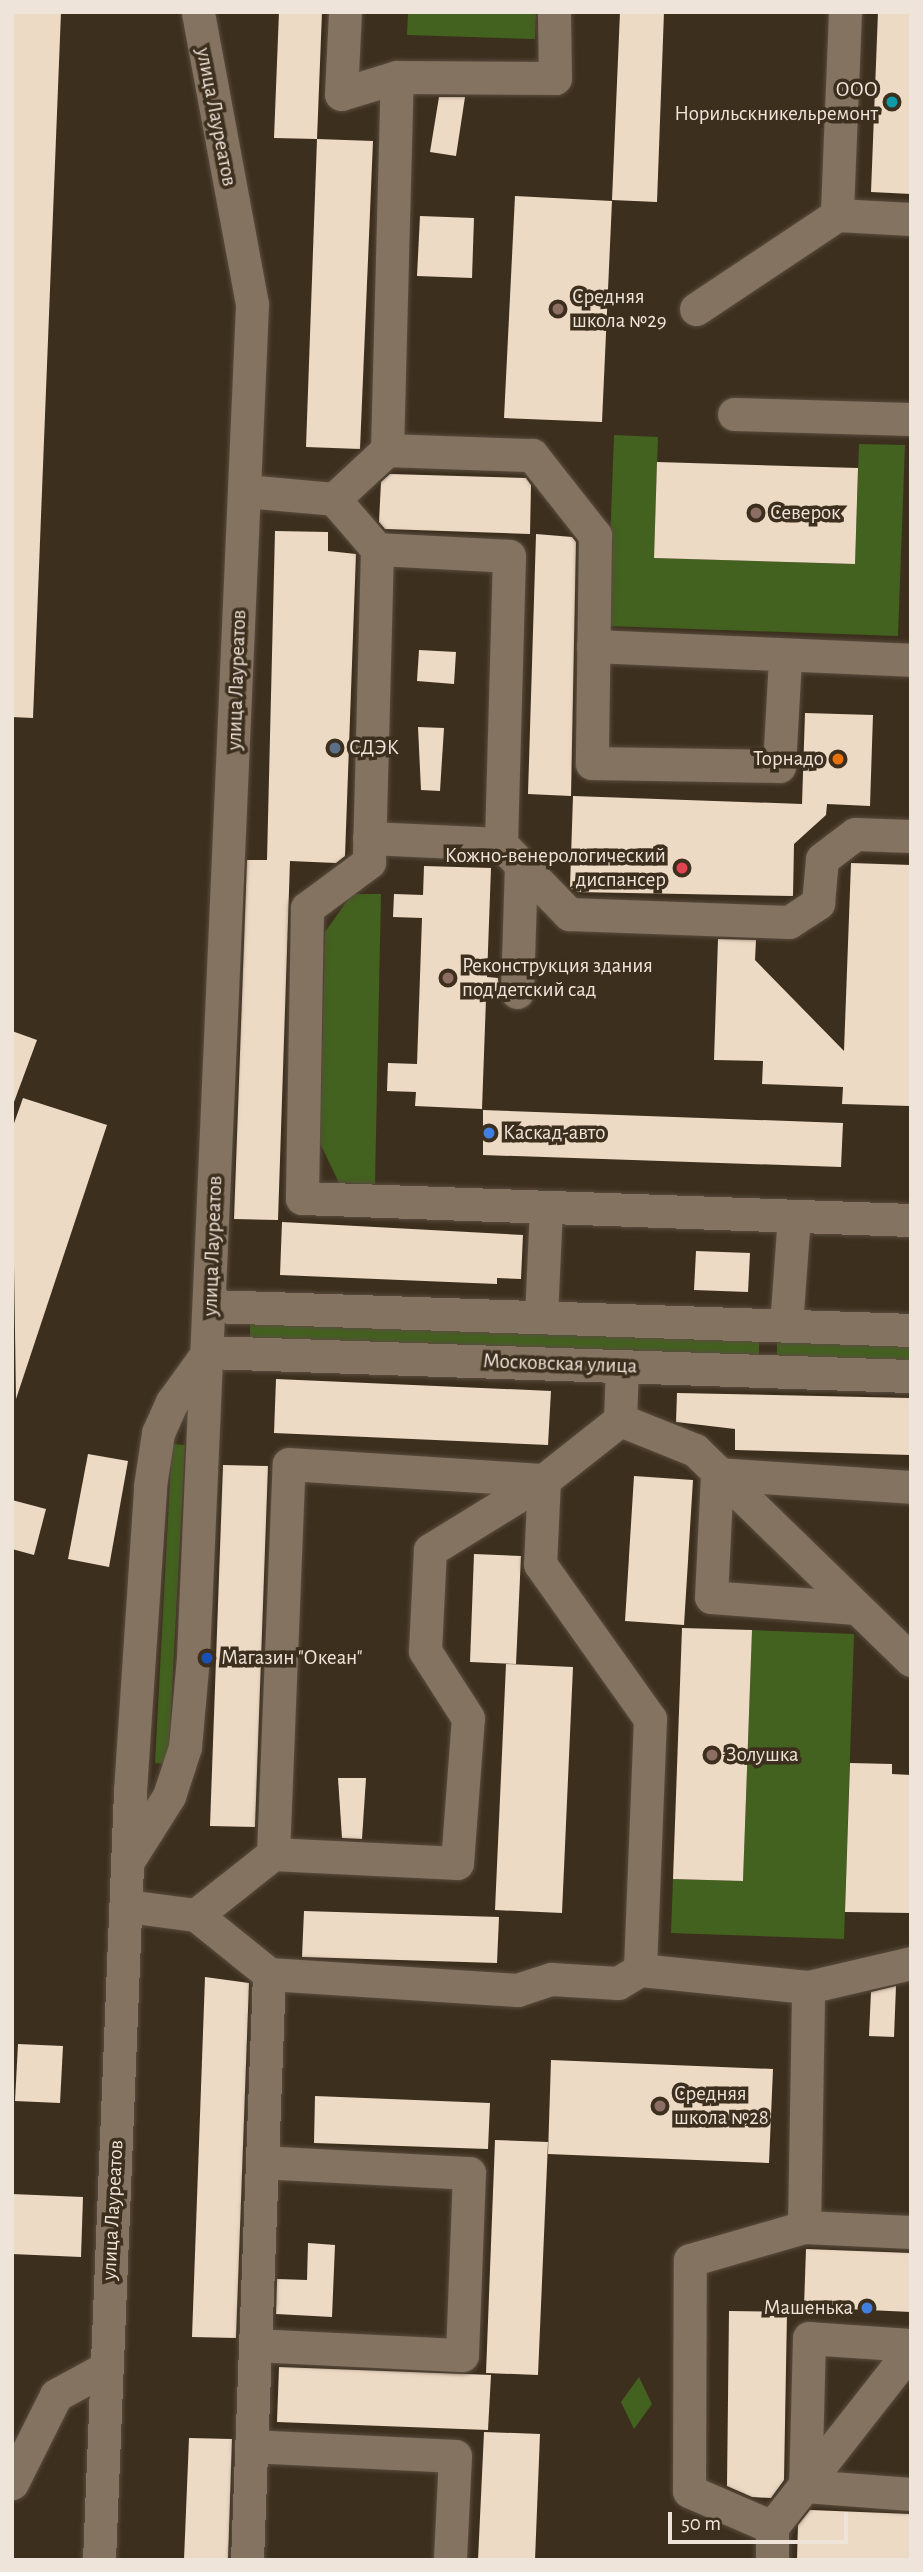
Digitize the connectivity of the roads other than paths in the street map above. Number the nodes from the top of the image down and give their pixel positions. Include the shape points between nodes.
1 (198, 12) edge
2 (345, 12) edge
3 (554, 12) edge
4 (845, 12) edge
5 (397, 77) junction
6 (837, 215) junction
7 (911, 219) edge
8 (696, 309) dead end
9 (734, 414) dead end
10 (911, 419) edge
11 (387, 450) junction
12 (245, 491) junction
13 (334, 499) junction
14 (377, 550) junction
15 (593, 646) junction
16 (785, 657) junction
17 (911, 660) edge
18 (911, 836) edge
19 (369, 838) junction
20 (511, 855) junction
21 (517, 992) dead end
22 (546, 1207) junction
23 (793, 1216) junction
24 (911, 1220) edge
25 (211, 1306) junction
26 (541, 1317) junction
27 (786, 1325) junction
28 (911, 1330) edge
29 (208, 1352) junction
30 (622, 1366) junction
31 (911, 1377) edge
32 (620, 1420) junction
33 (717, 1474) junction
34 (544, 1480) junction
35 (911, 1487) edge
36 (856, 1608) junction
37 (911, 1660) edge
38 (273, 1854) junction
39 (128, 1861) junction
40 (127, 1906) junction
41 (196, 1914) junction
42 (911, 1963) edge
43 (640, 1970) junction
44 (269, 1974) junction
45 (808, 1987) junction
46 (262, 2162) junction
47 (804, 2227) junction
48 (911, 2232) edge
49 (255, 2345) junction
50 (911, 2347) edge
51 (104, 2369) junction
52 (251, 2445) junction
53 (12, 2483) edge
54 (806, 2486) junction
55 (911, 2494) edge
56 (772, 2527) junction
57 (99, 2560) edge
58 (247, 2560) edge
59 (450, 2560) edge
60 (772, 2560) edge

1 - 12 street, улица Лауреатов via 252,304
2 - 5 street via 341,94
3 - 5 street via 555,78
4 - 6 street
5 - 11 street
6 - 7 street
6 - 8 street
9 - 10 street
11 - 13 street
11 - 15 street via 531,455 595,535
12 - 13 street
12 - 25 street, улица Лауреатов
13 - 14 street
14 - 19 street
14 - 20 street via 509,556
15 - 16 street
15 - 16 street via 592,763 779,766
16 - 17 street
18 - 20 street via 855,834 822,859 818,903 789,922 569,914
19 - 20 street
19 - 22 street via 369,862 307,908 302,1198
20 - 21 street
22 - 23 street
22 - 26 street
23 - 24 street
23 - 27 street
25 - 26 street
25 - 29 street, улица Лауреатов
26 - 27 street
27 - 28 street
29 - 30 street, Московская улица
29 - 39 street, улица Лауреатов via 186,1747 169,1796
29 - 39 street, улица Лауреатов via 172,1402 158,1433
30 - 31 street, Московская улица
30 - 32 street
32 - 33 street via 695,1450
32 - 34 street
33 - 35 street
33 - 36 street
33 - 36 street via 711,1597
34 - 38 street via 430,1550 425,1651 468,1718 457,1863
34 - 38 street via 289,1464
34 - 43 street via 540,1563 650,1719
36 - 37 street
38 - 41 street
39 - 40 street, улица Лауреатов
40 - 41 street
40 - 51 street, улица Лауреатов
41 - 44 street
42 - 45 street
43 - 44 street via 618,1983 551,1979 517,1990
43 - 45 street
44 - 46 street
45 - 47 street
46 - 49 street
46 - 49 street via 469,2173 462,2355
47 - 48 street
47 - 56 street via 690,2260 689,2491
49 - 52 street
50 - 54 street
50 - 54 street via 809,2338
51 - 53 street via 56,2395
51 - 57 street, улица Лауреатов
52 - 58 street
52 - 59 street via 455,2456
54 - 55 street
54 - 56 street
56 - 60 street

